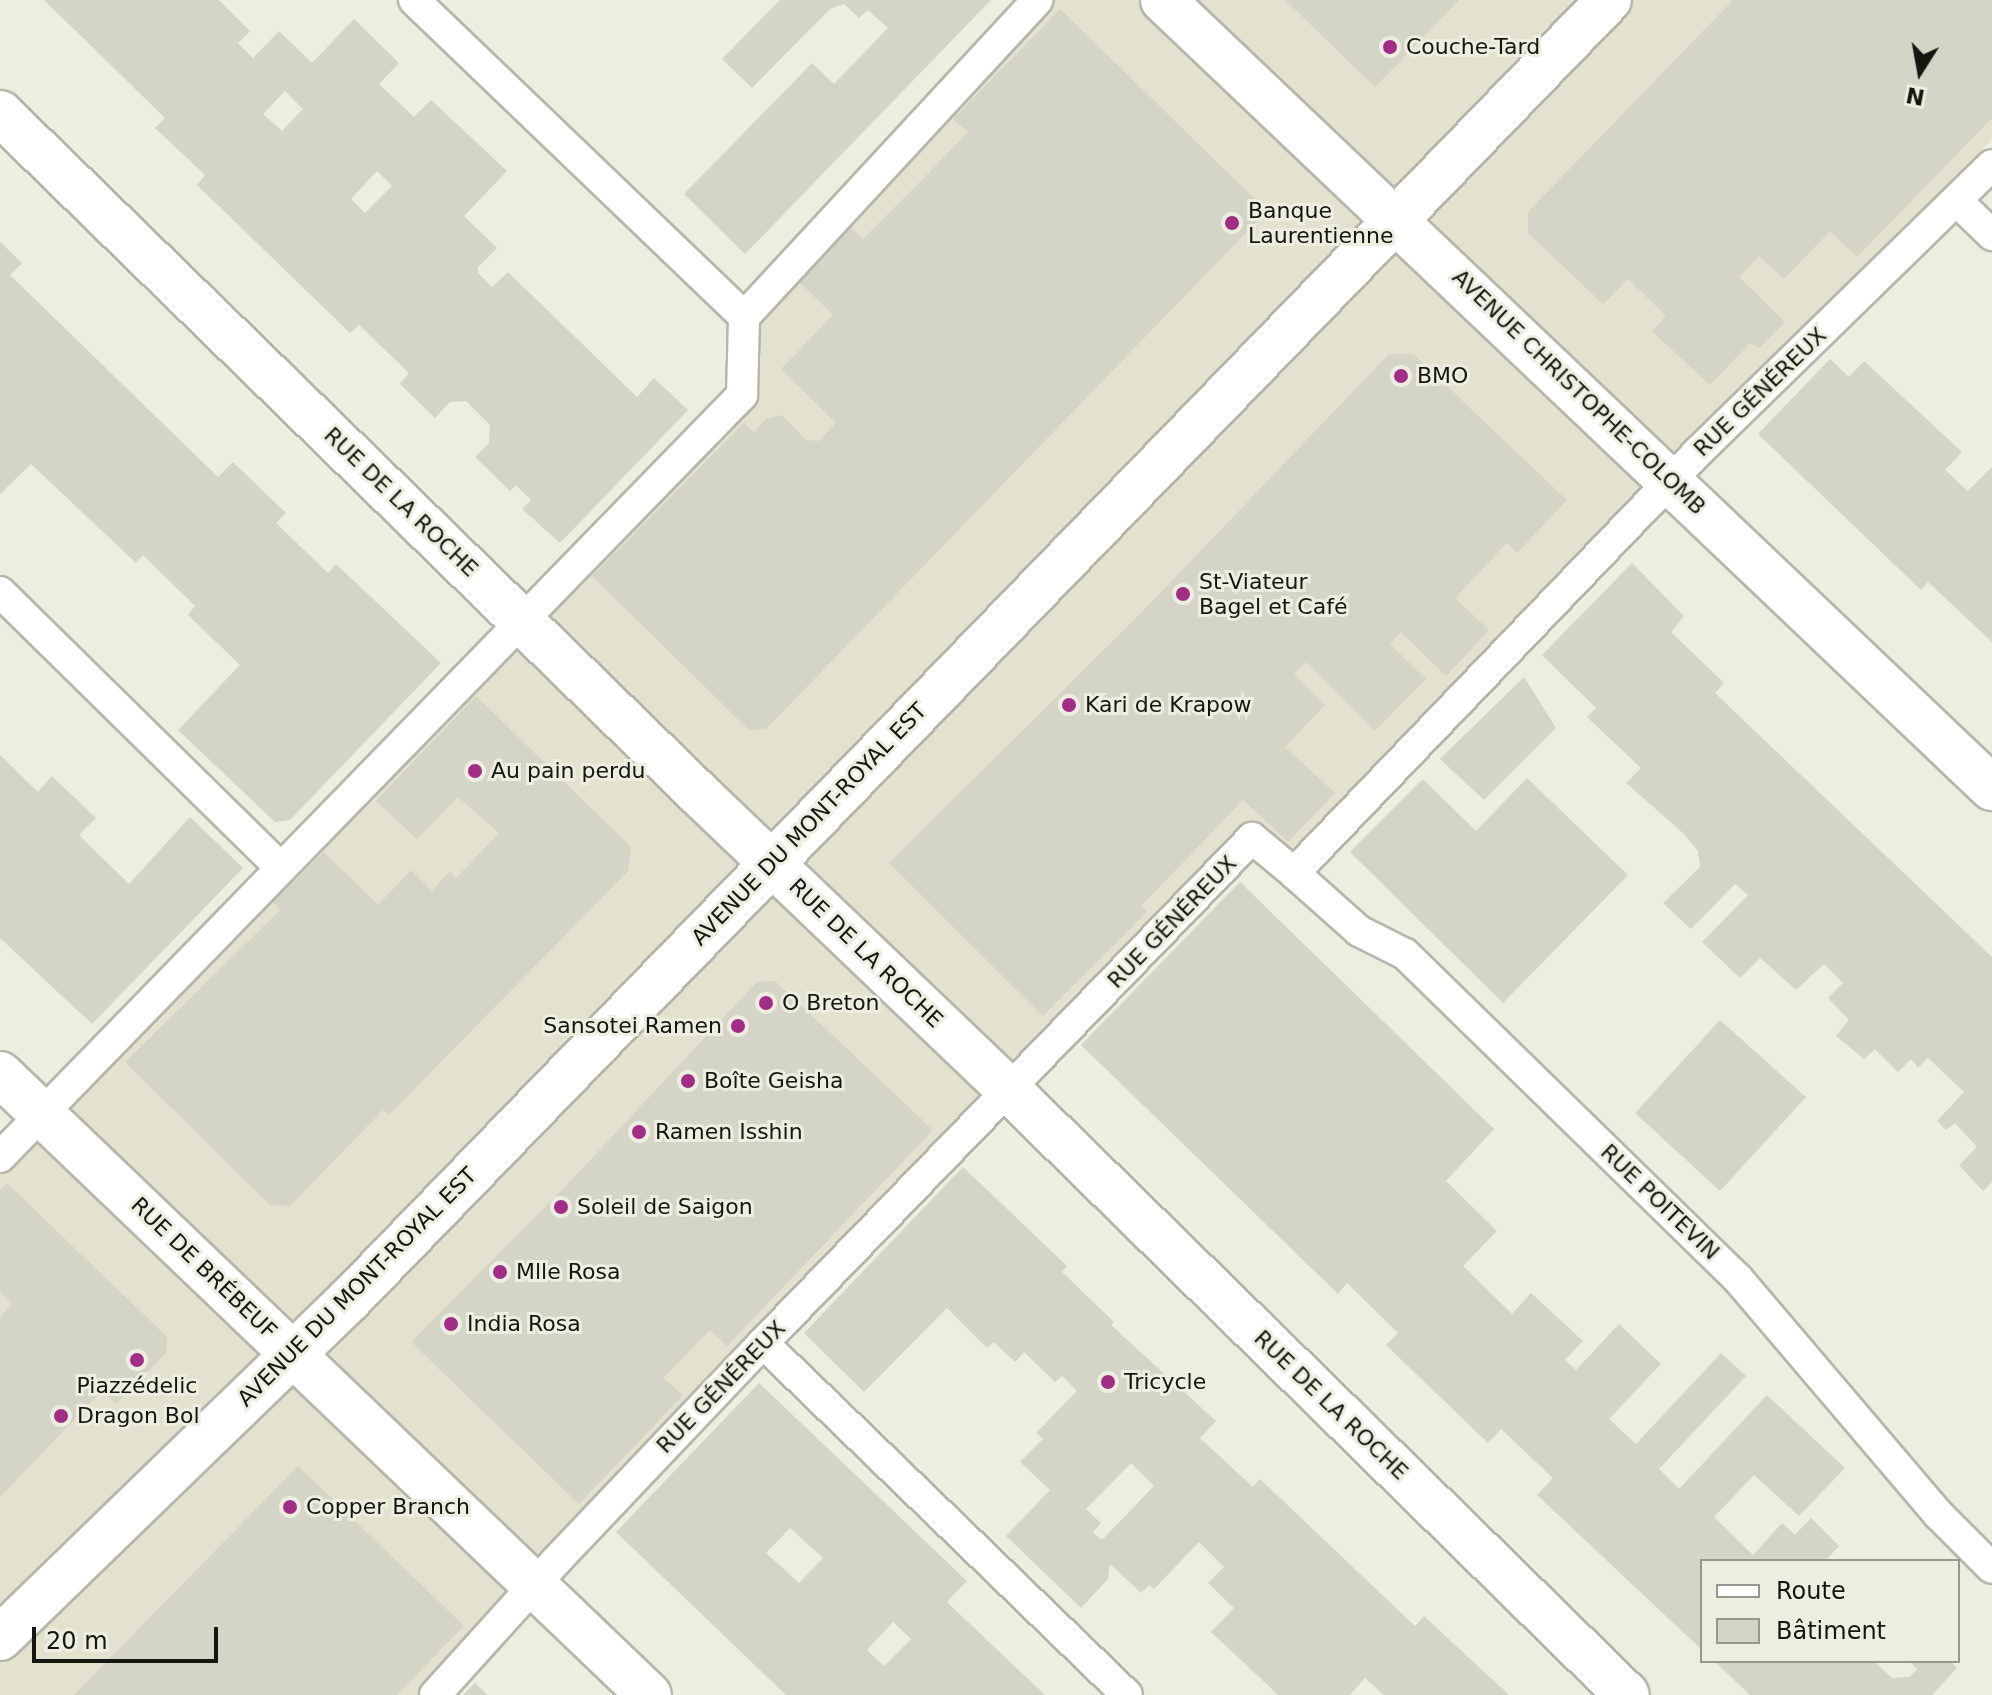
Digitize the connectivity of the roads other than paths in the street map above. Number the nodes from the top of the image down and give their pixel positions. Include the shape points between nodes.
1 (414, 0) edge
2 (1038, 0) edge
3 (1163, 0) edge
4 (1609, 0) edge
5 (0, 113) edge
6 (1992, 165) edge
7 (1957, 201) junction
8 (1397, 219) junction
9 (1992, 235) edge
10 (744, 317) junction
11 (1671, 480) junction
12 (0, 592) edge
13 (522, 618) junction
14 (1992, 788) edge
15 (772, 862) junction
16 (281, 868) junction
17 (1294, 873) junction
18 (0, 1074) edge
19 (1010, 1091) junction
20 (41, 1114) junction
21 (0, 1157) edge
22 (763, 1343) junction
23 (295, 1355) junction
24 (1992, 1568) edge
25 (536, 1584) junction
26 (0, 1638) edge
27 (435, 1695) edge
28 (649, 1695) edge
29 (1127, 1695) edge
30 (1627, 1695) edge

1 - 10 lane
2 - 10 lane
3 - 8 street, AVENUE CHRISTOPHE-COLOMB
4 - 8 street, AVENUE DU MONT-ROYAL EST
5 - 13 street, RUE DE LA ROCHE
6 - 7 lane, RUE GÉNÉREUX
7 - 9 lane
7 - 11 lane, RUE GÉNÉREUX
8 - 11 street, AVENUE CHRISTOPHE-COLOMB
8 - 15 street, AVENUE DU MONT-ROYAL EST
10 - 13 lane via 742,395
11 - 14 street, AVENUE CHRISTOPHE-COLOMB
11 - 17 lane, RUE GÉNÉREUX
12 - 16 lane
13 - 15 street, RUE DE LA ROCHE
13 - 16 lane
15 - 19 street, RUE DE LA ROCHE
15 - 23 street, AVENUE DU MONT-ROYAL EST
16 - 20 lane
17 - 19 lane, RUE GÉNÉREUX via 1252,838
17 - 24 lane, RUE POITEVIN via 1359,931 1405,954 1738,1279 1938,1514
18 - 20 street, RUE DE BRÉBEUF
19 - 22 lane, RUE GÉNÉREUX
19 - 30 street, RUE DE LA ROCHE
20 - 21 lane
20 - 23 street, RUE DE BRÉBEUF
22 - 25 lane, RUE GÉNÉREUX
22 - 29 lane
23 - 25 street, RUE DE BRÉBEUF
23 - 26 street, AVENUE DU MONT-ROYAL EST
25 - 27 lane, RUE GÉNÉREUX
25 - 28 street, RUE DE BRÉBEUF

